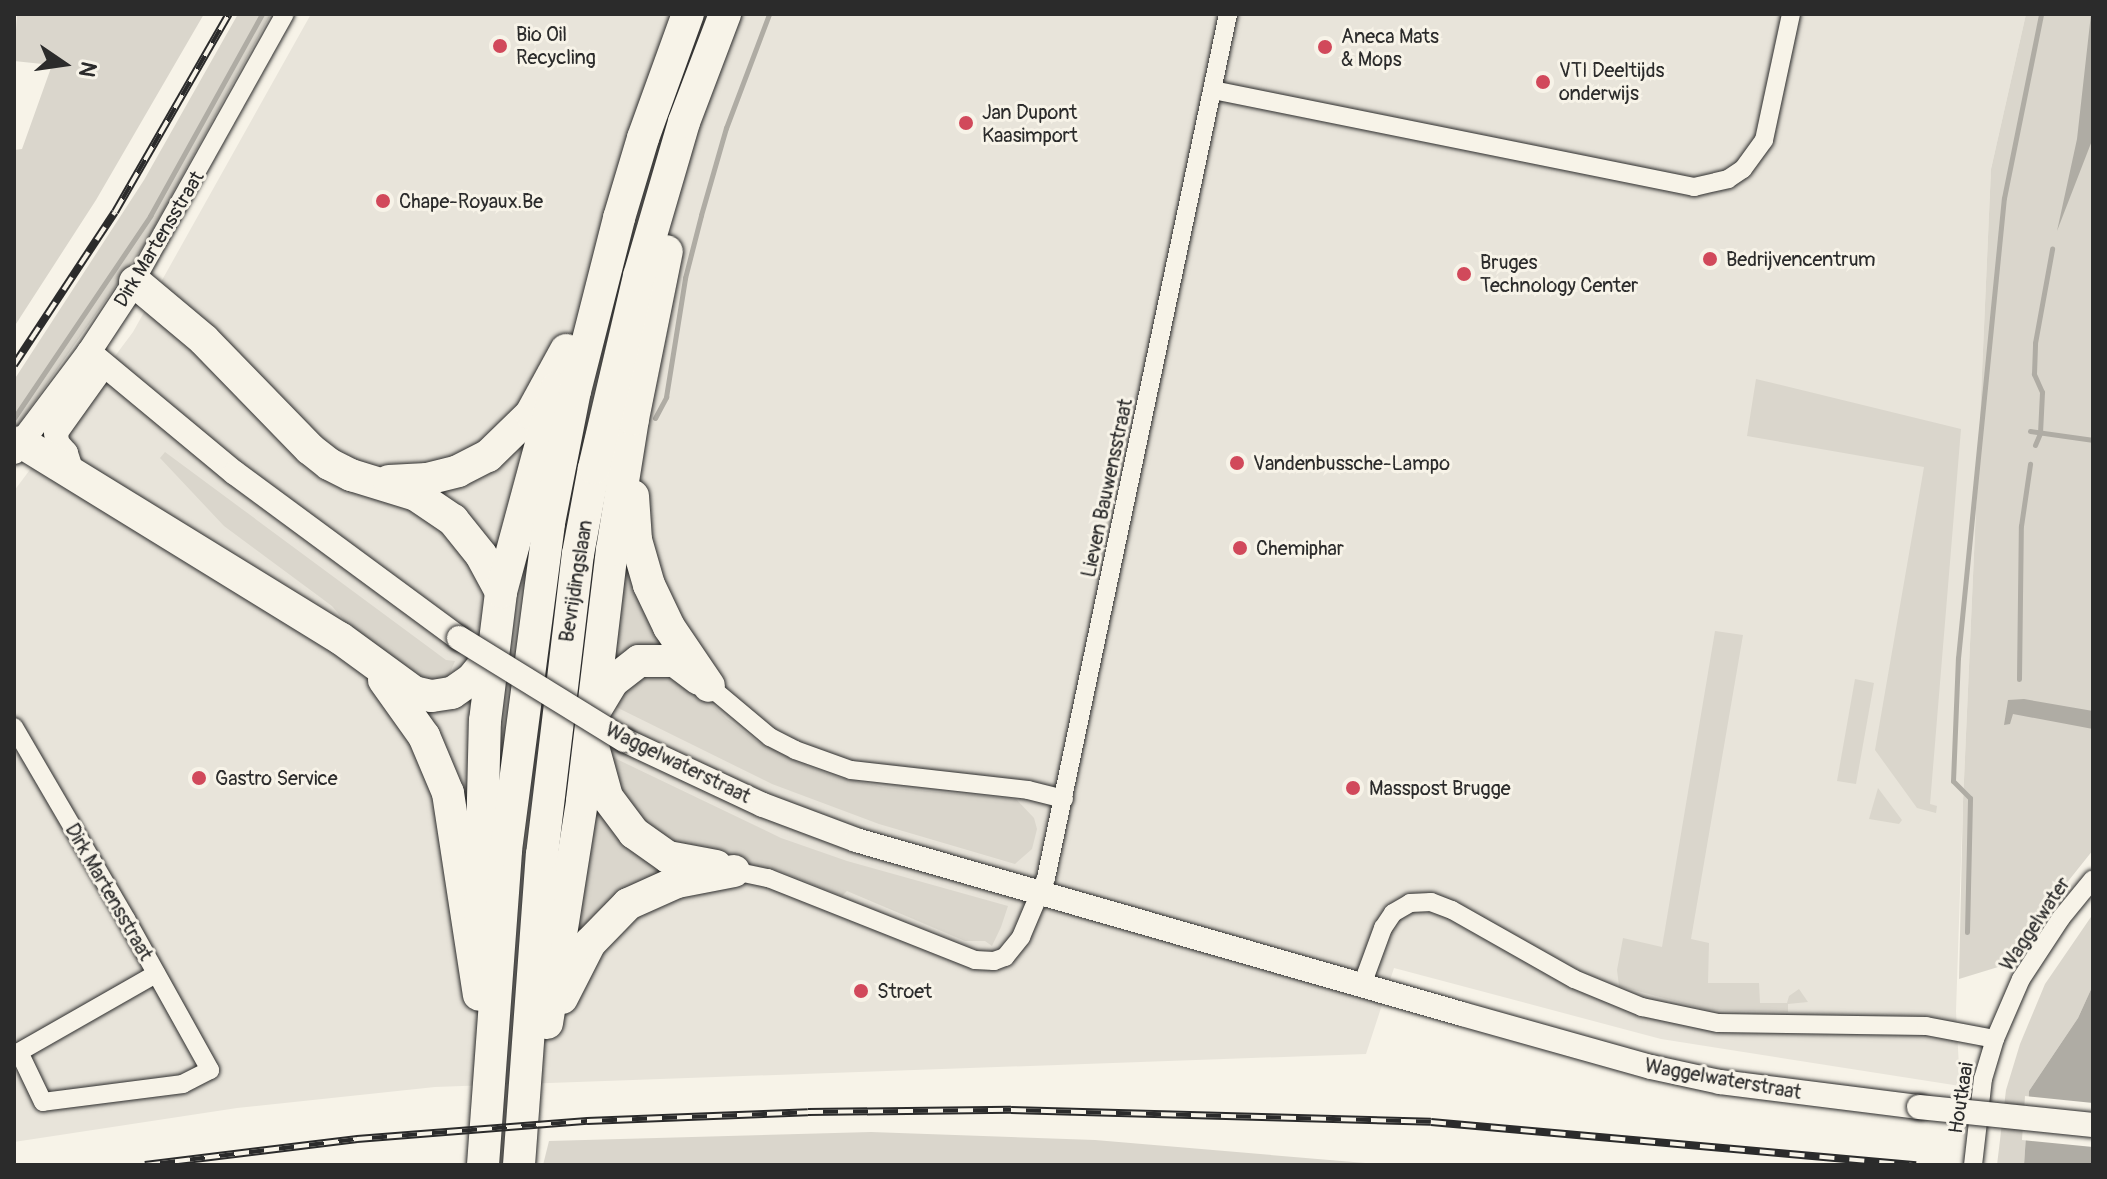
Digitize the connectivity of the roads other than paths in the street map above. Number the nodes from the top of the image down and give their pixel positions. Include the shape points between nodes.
1 (285, 14) edge
2 (688, 14) edge
3 (1228, 14) edge
4 (1791, 14) edge
5 (722, 21) edge
6 (1213, 90) junction
7 (619, 218) junction
8 (135, 282) junction
9 (566, 350) junction
10 (97, 358) junction
11 (641, 381) junction
12 (18, 447) edge
13 (72, 472) junction
14 (370, 480) junction
15 (501, 592) junction
16 (493, 653) junction
17 (374, 664) junction
18 (709, 686) junction
19 (591, 724) junction
20 (14, 727) edge
21 (1064, 799) junction
22 (734, 871) junction
23 (2093, 879) edge
24 (1039, 894) junction
25 (156, 974) junction
26 (1362, 985) junction
27 (479, 995) junction
28 (1995, 1039) junction
29 (543, 1061) junction
30 (2093, 1125) edge
31 (471, 1165) edge
32 (483, 1165) edge
33 (519, 1165) edge
34 (531, 1165) edge
35 (1973, 1165) edge

1 - 8 street, Dirk Martensstraat
2 - 7 highway, Bevrijdingslaan
3 - 6 street, Lieven Bauwensstraat
4 - 6 street via 1760,148 1728,179 1694,187
5 - 11 highway via 716,80 677,211
5 - 33 highway, Bevrijdingslaan via 684,122 639,276 581,539 542,855
6 - 21 street, Lieven Bauwensstraat
7 - 9 highway via 594,255
7 - 32 highway, Bevrijdingslaan via 560,462 533,631 506,850
8 - 10 main road, Dirk Martensstraat
8 - 14 highway via 204,340 310,449 329,464
9 - 14 highway via 531,414 488,456 427,479
9 - 15 highway
10 - 12 main road, Dirk Martensstraat
10 - 13 main road via 56,432
10 - 24 main road, Waggelwaterstraat, bridge via 235,473 459,638 624,740 810,824
11 - 18 highway via 633,495 636,540 669,627
11 - 19 highway via 612,550
12 - 13 highway
13 - 17 highway
14 - 15 highway via 416,495 445,513 475,546
15 - 16 highway
16 - 17 highway via 472,679 452,693 432,696 404,686
16 - 27 highway via 485,721
17 - 27 highway via 424,736 448,793
18 - 19 highway via 675,661 639,661 612,682
18 - 21 street via 770,737 819,760 851,770 1028,790
19 - 22 highway via 607,797 634,833 668,857
19 - 29 highway
20 - 25 street, Dirk Martensstraat
21 - 24 street, Lieven Bauwensstraat
22 - 24 street, Lieven Bauwensstraat via 768,878 985,962 1013,949
22 - 29 highway via 652,890 607,921 575,968
23 - 28 street, Waggelwater via 2021,979
24 - 26 main road, Waggelwaterstraat
25 - 25 street, Dirk Martensstraat via 210,1070 183,1084 43,1102 19,1052
26 - 28 street via 1393,913 1410,903 1431,902 1574,979 1642,1007 1718,1023 1926,1026
26 - 30 main road, Waggelwaterstraat, bridge via 1651,1067 1747,1086
27 - 31 highway
28 - 35 street, Houtkaai via 1983,1079
29 - 34 highway

